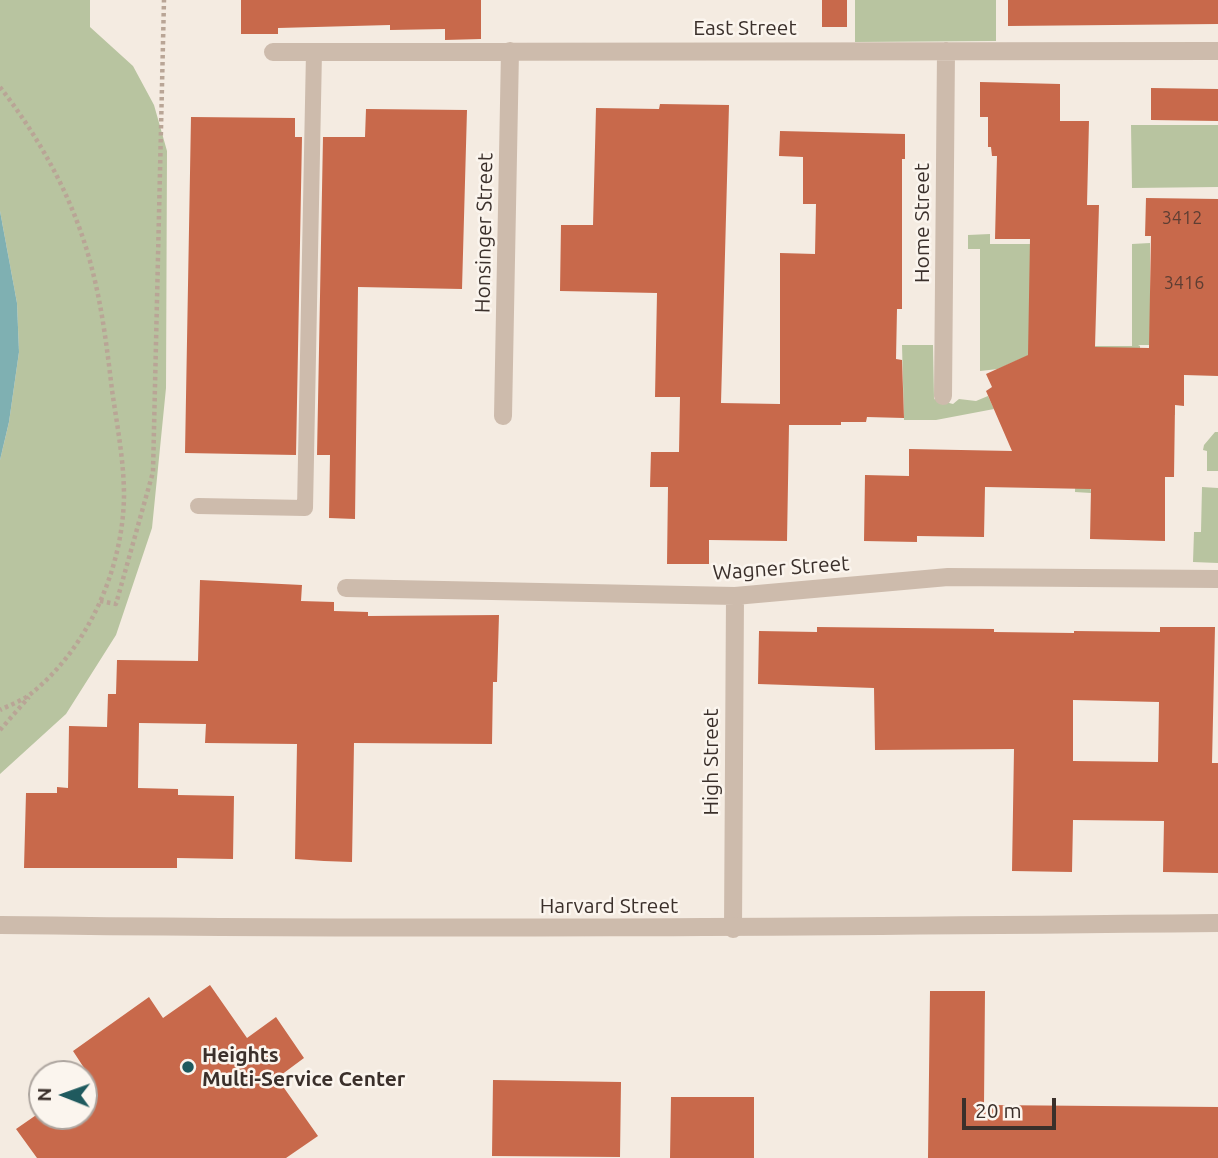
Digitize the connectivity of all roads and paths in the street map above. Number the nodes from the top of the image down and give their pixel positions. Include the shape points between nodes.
1 (164, 0) edge
2 (510, 51) junction
3 (946, 51) junction
4 (1218, 51) edge
5 (272, 52) dead end
6 (314, 52) junction
7 (0, 87) edge
8 (943, 396) dead end
9 (503, 416) dead end
10 (198, 506) dead end
11 (1218, 579) edge
12 (346, 588) dead end
13 (735, 596) junction
14 (100, 601) junction
15 (32, 693) junction
16 (0, 710) edge
17 (0, 730) edge
18 (1218, 923) edge
19 (0, 925) edge
20 (733, 929) junction

1 - 14 path via 153,472 116,604
2 - 3 street, East Street
2 - 6 street, East Street
2 - 9 street, Honsinger Street
3 - 4 street, East Street
3 - 8 street, Home Street
5 - 6 street, East Street
6 - 10 lane via 306,508
7 - 14 path via 61,183 98,296 124,496 118,550
11 - 13 street, Wagner Street via 947,577
12 - 13 street, Wagner Street
13 - 20 street, High Street
14 - 15 path via 73,648
15 - 16 path
15 - 17 path
18 - 20 street, Harvard Street
19 - 20 street, Harvard Street

